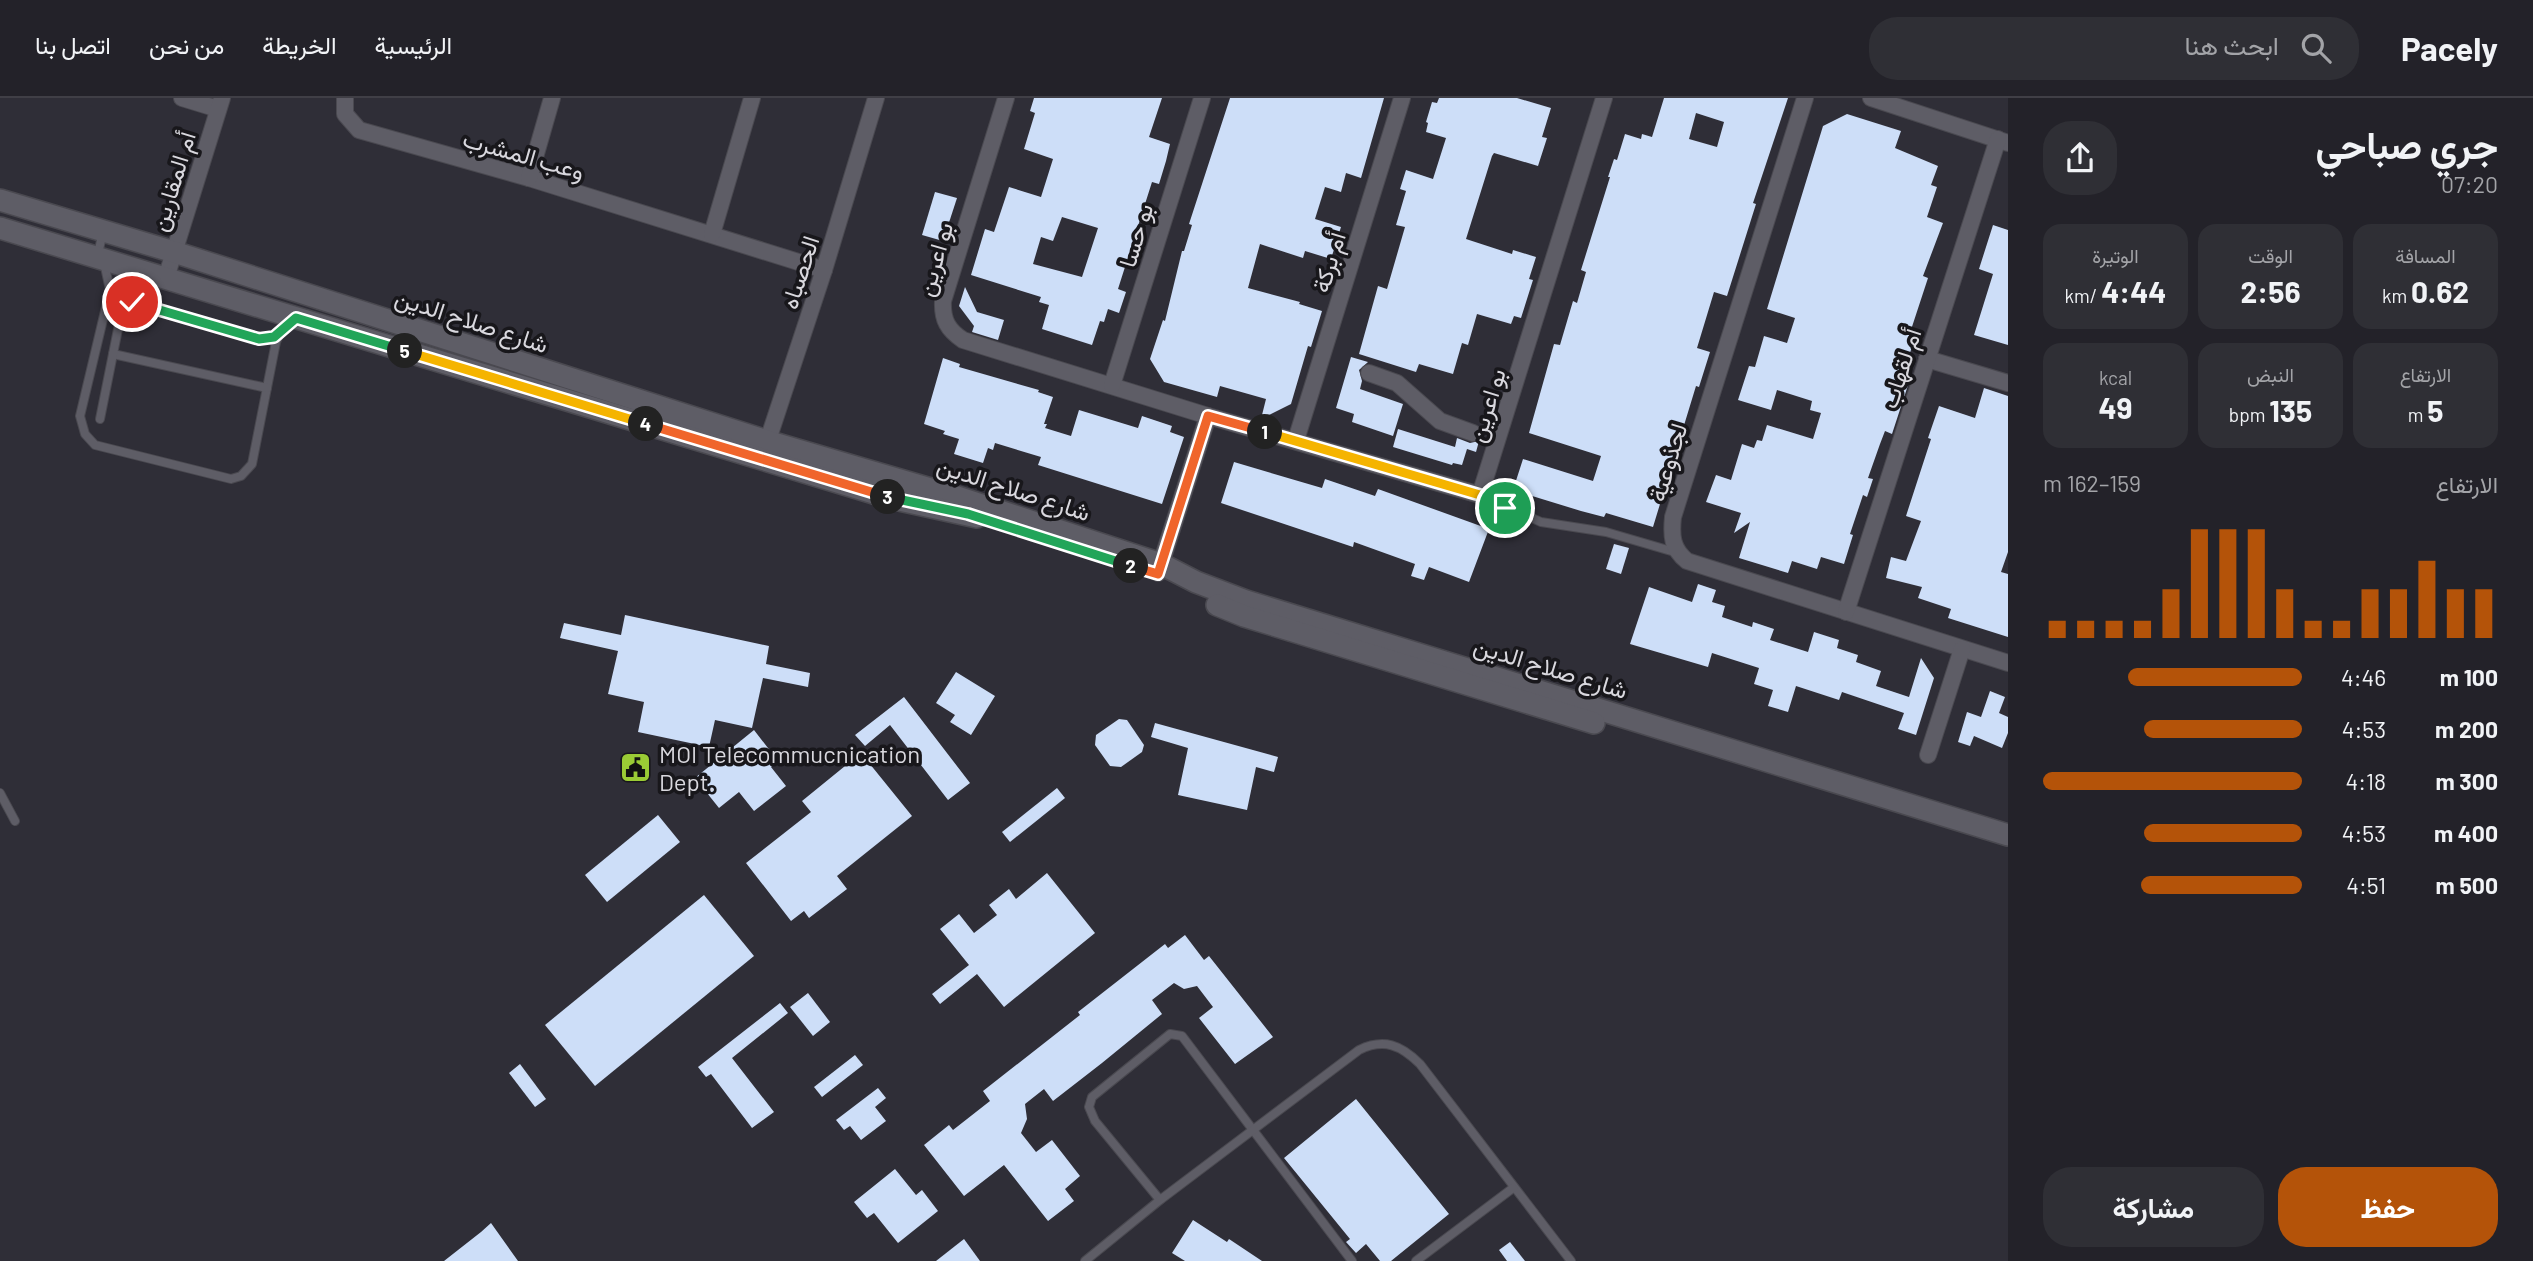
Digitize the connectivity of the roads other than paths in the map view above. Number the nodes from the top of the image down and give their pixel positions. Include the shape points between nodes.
1 (182, 98) edge
2 (345, 98) edge
3 (552, 98) edge
4 (752, 98) edge
5 (876, 98) edge
6 (1006, 98) edge
7 (1202, 98) edge
8 (1402, 98) edge
9 (1604, 98) edge
10 (1805, 98) edge
11 (1871, 98) edge
12 (220, 104) edge
13 (2003, 141) edge
14 (528, 178) junction
15 (0, 200) edge
16 (0, 228) edge
17 (103, 231) junction
18 (712, 234) junction
19 (174, 253) junction
20 (97, 258) junction
21 (824, 270) junction
22 (166, 278) junction
23 (109, 294) junction
24 (304, 294) junction
25 (296, 318) junction
26 (280, 333) junction
27 (113, 354) junction
28 (1927, 359) junction
29 (1369, 373) dead end
30 (2008, 383) edge
31 (1112, 385) junction
32 (267, 388) junction
33 (1208, 416) junction
34 (100, 419) dead end
35 (1296, 440) junction
36 (1498, 442) junction
37 (765, 450) junction
38 (1480, 495) junction
39 (1678, 553) junction
40 (1159, 569) junction
41 (1846, 612) junction
42 (1962, 649) junction
43 (2008, 663) edge
44 (1928, 755) dead end
45 (0, 793) edge
46 (15, 821) dead end
47 (2008, 835) edge
48 (2008, 847) edge
49 (1252, 1129) junction
50 (1513, 1188) junction
51 (1160, 1200) junction
52 (1085, 1261) edge
53 (1352, 1261) edge
54 (1416, 1261) edge
55 (1571, 1261) edge

1 - 12 street
2 - 14 street, وعب المشرب via 345,114 359,130
3 - 14 street
4 - 18 street
5 - 21 street, الحصباه
6 - 31 street, بو اعرين via 943,301 946,324 963,340
7 - 31 street, بو حسا
8 - 35 street, أم بركة
9 - 36 street, بو اعرين
10 - 39 street, لجذوعية via 1673,517 1671,534
11 - 13 street
12 - 19 street, أم المقارين
13 - 28 street, أم لقهاب
14 - 18 street, وعب المشرب
15 - 17 street, شارع صلاح الدين
16 - 20 street, شارع صلاح الدين
17 - 19 street, شارع صلاح الدين
17 - 20 lane
18 - 21 street, وعب المشرب
19 - 22 street, أم المقارين
19 - 24 street, شارع صلاح الدين
20 - 22 street, شارع صلاح الدين
20 - 23 lane via 105,267
21 - 37 street, الحصباه
22 - 25 street, شارع صلاح الدين
23 - 26 lane via 259,339
23 - 27 lane via 120,319
23 - 32 lane via 80,416 85,435 95,445 236,478 252,464
24 - 25 street
24 - 37 street, شارع صلاح الدين
25 - 26 lane
25 - 37 street, شارع صلاح الدين
26 - 32 lane
27 - 32 lane
27 - 34 lane
28 - 30 street
28 - 41 street, أم لقهاب
29 - 36 street via 1397,383 1440,421
31 - 33 street, بو اعرين
33 - 35 street, بو اعرين
33 - 40 street
35 - 38 street, بو اعرين
36 - 38 street, بو اعرين
37 - 40 street, شارع صلاح الدين via 948,494
38 - 39 lane via 1541,522 1606,532
39 - 41 street via 1687,561
40 - 47 street, شارع صلاح الدين via 1246,601
40 - 48 street, شارع صلاح الدين via 1201,599 1244,616
41 - 42 street
42 - 43 street
42 - 44 street
45 - 46 lane
49 - 50 lane via 1359,1050 1371,1044 1396,1044 1420,1064
49 - 51 lane
49 - 51 lane via 1182,1036 1170,1034 1092,1097 1089,1107 1095,1121
49 - 53 lane
50 - 54 lane
50 - 55 lane
51 - 52 lane

